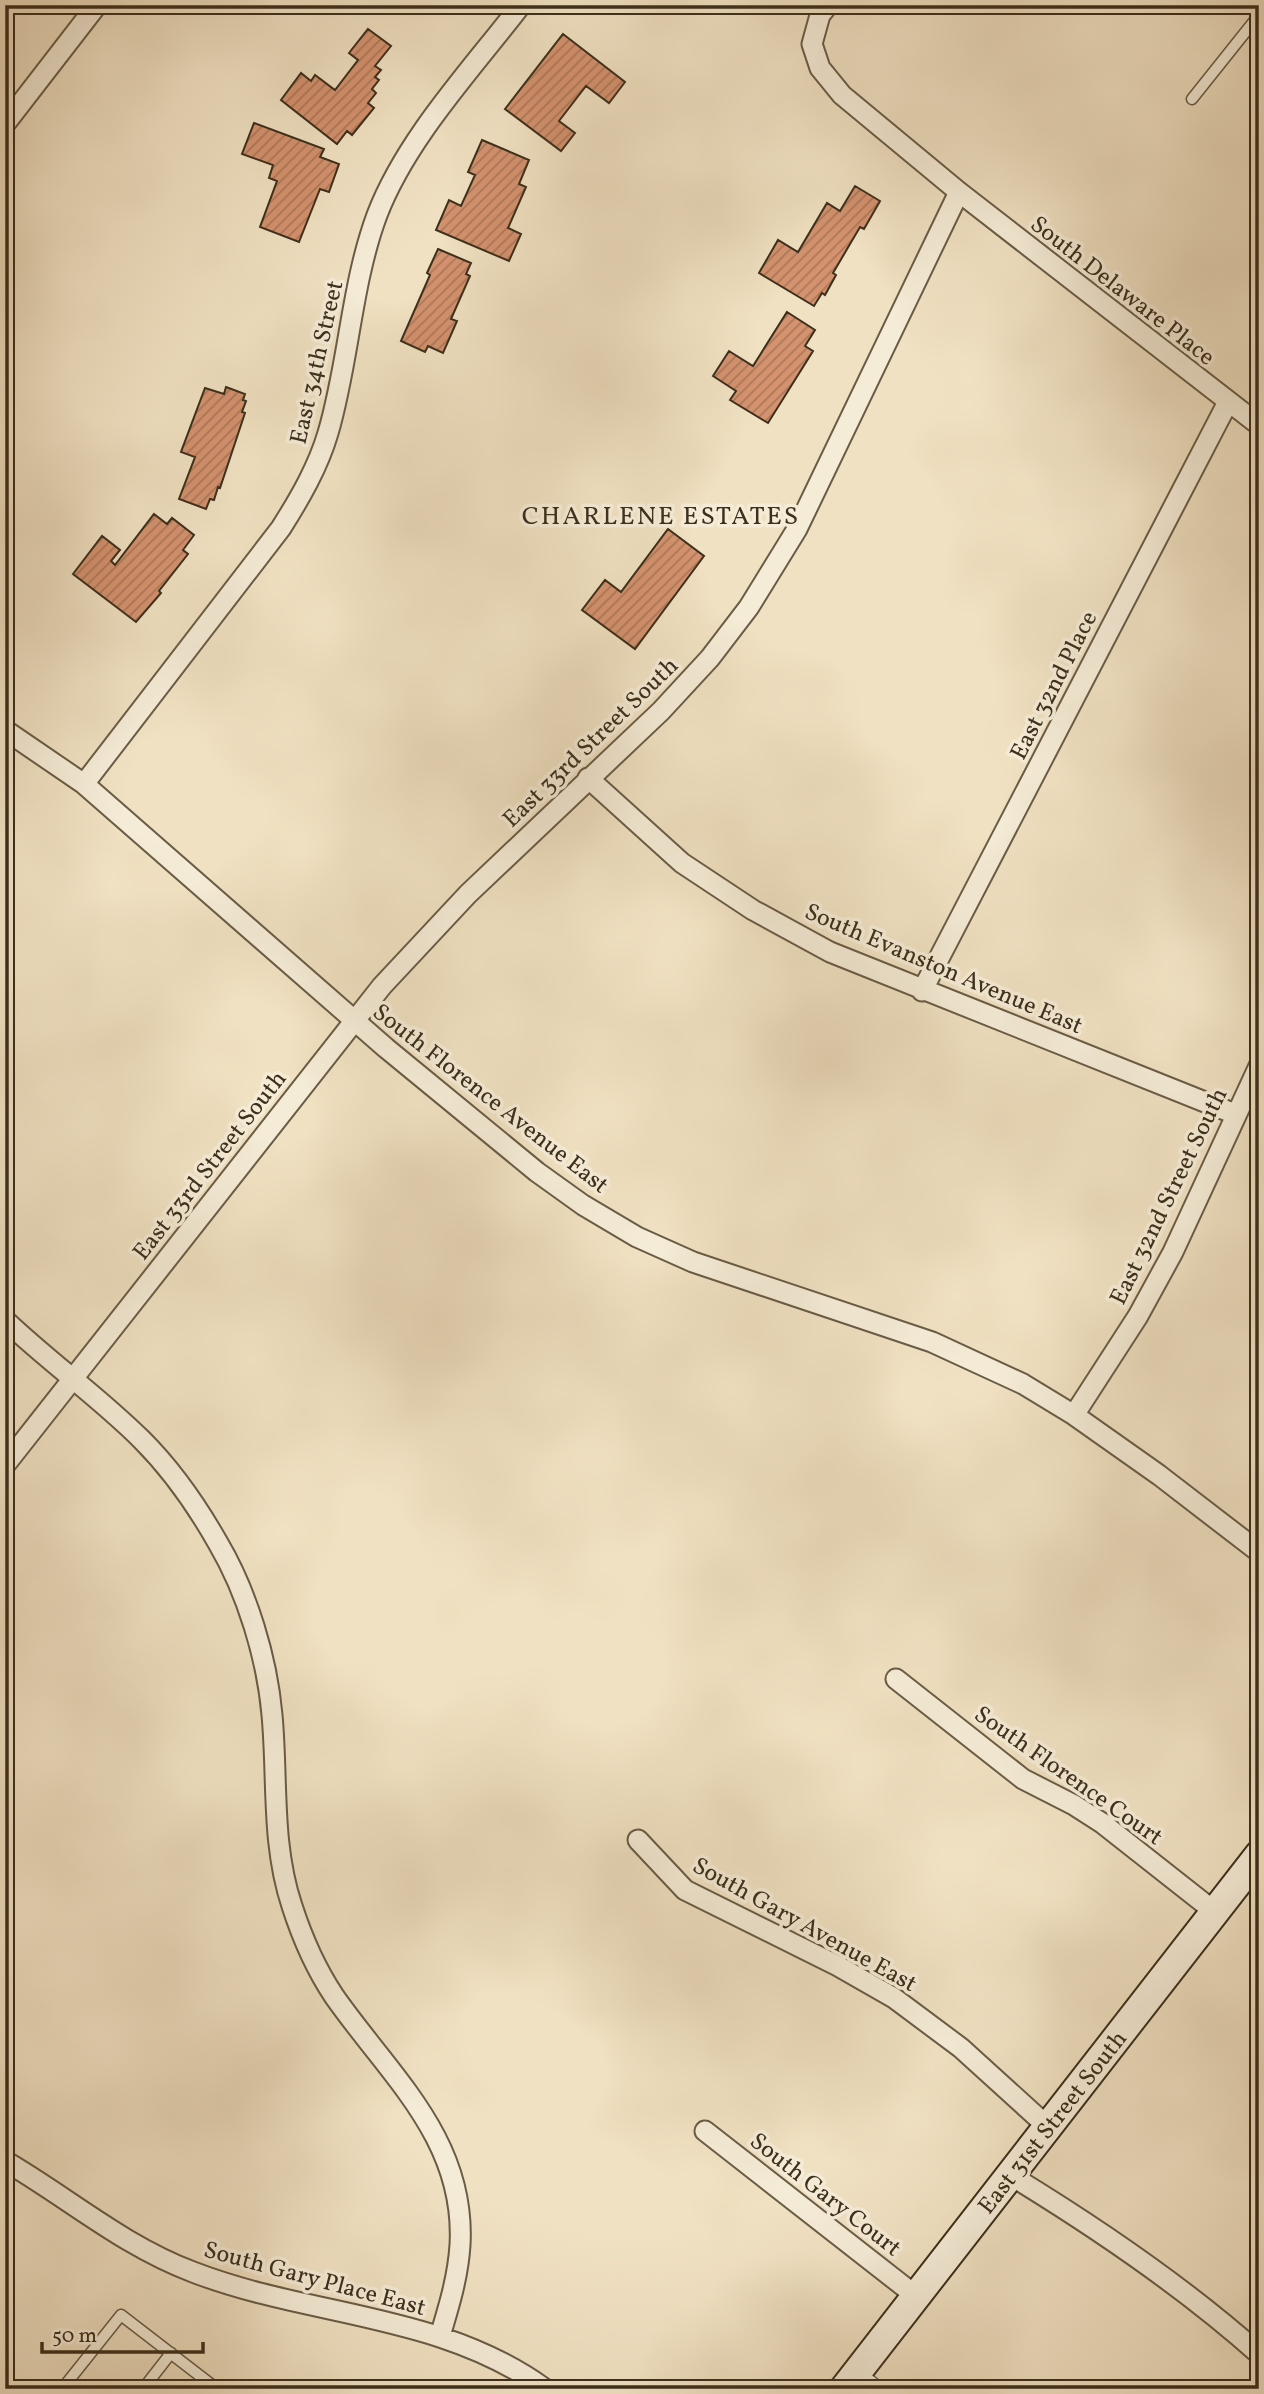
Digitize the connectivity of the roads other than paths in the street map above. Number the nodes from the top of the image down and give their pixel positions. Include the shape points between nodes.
1 (97, 5) edge
2 (520, 5) edge
3 (828, 5) edge
4 (1259, 15) edge
5 (1192, 99) dead end
6 (5, 124) edge
7 (959, 192) junction
8 (1228, 402) junction
9 (1259, 425) edge
10 (5, 730) edge
11 (588, 778) junction
12 (84, 784) junction
13 (922, 990) junction
14 (354, 1021) junction
15 (1259, 1066) edge
16 (1235, 1114) junction
17 (5, 1320) edge
18 (72, 1379) junction
19 (1074, 1415) junction
20 (5, 1465) edge
21 (1259, 1552) edge
22 (896, 1679) dead end
23 (638, 1840) dead end
24 (1259, 1855) edge
25 (1215, 1912) junction
26 (1048, 2127) junction
27 (705, 2131) dead end
28 (5, 2161) edge
29 (1010, 2175) junction
30 (916, 2296) junction
31 (440, 2336) junction
32 (171, 2353) junction
33 (1259, 2354) edge
34 (851, 2380) edge
35 (62, 2389) edge
36 (143, 2389) edge
37 (217, 2389) edge
38 (545, 2389) edge
39 (881, 2389) edge

1 - 6 street
2 - 12 street, East 34th Street via 414,144 388,189 367,250 328,432 298,500
3 - 7 street via 820,15 813,44 820,68 842,95
4 - 5 lane
7 - 8 street, South Delaware Place
7 - 11 street, East 33rd Street South via 771,573 710,658
8 - 9 street, South Delaware Place
8 - 13 street, East 32nd Place
10 - 12 street, South Florence Avenue East
11 - 13 street, South Evanston Avenue East via 682,863 753,910 830,952
11 - 14 street, East 33rd Street South via 468,894
12 - 14 street, South Florence Avenue East
13 - 16 street, South Evanston Avenue East
14 - 18 street, East 33rd Street South
14 - 19 street, South Florence Avenue East via 537,1172 637,1237 753,1284 932,1342 1023,1384
15 - 16 street, East 32nd Street South
16 - 19 street, East 32nd Street South via 1139,1316
17 - 18 street
18 - 20 street, East 33rd Street South
18 - 31 street via 142,1440 174,1476 238,1580 265,1665 272,1715 275,1822 291,1905 332,1993 410,2092 433,2129 457,2194 460,2243 454,2291
19 - 21 street, South Florence Avenue East
22 - 25 street, South Florence Court via 1023,1779 1102,1823
23 - 26 street, South Gary Avenue East via 685,1890 894,1998 961,2048
24 - 25 main road, East 31st Street South
25 - 26 main road, East 31st Street South
26 - 29 main road, East 31st Street South
27 - 30 street, South Gary Court
28 - 31 street, South Gary Place East via 143,2251 193,2273 249,2291
29 - 30 main road, East 31st Street South
29 - 33 street via 1130,2254
30 - 34 main road, East 31st Street South
31 - 38 street, South Gary Place East via 495,2358
32 - 35 lane via 121,2315
32 - 36 lane
32 - 37 lane
34 - 39 lane

